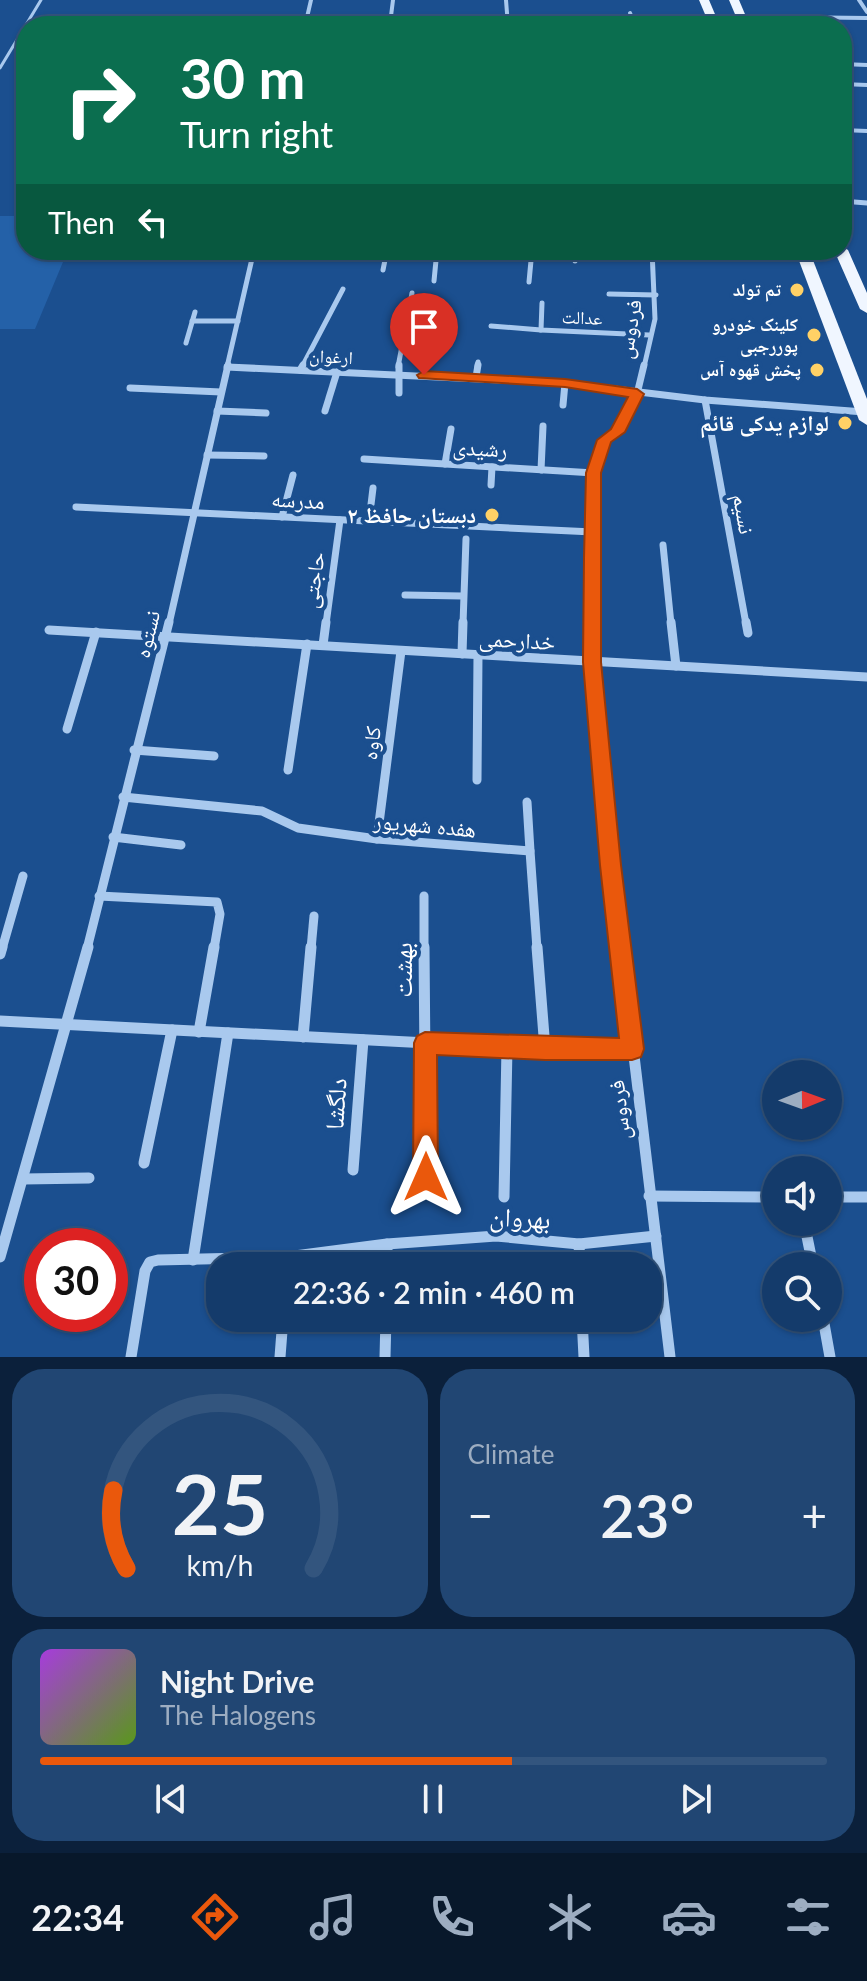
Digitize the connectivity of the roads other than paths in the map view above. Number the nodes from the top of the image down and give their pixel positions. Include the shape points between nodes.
1 (859, 0) edge
2 (630, 13) dead end
3 (867, 15) edge
4 (631, 16) edge
5 (16, 41) edge
6 (0, 68) edge
7 (252, 260) edge
8 (385, 260) edge
9 (436, 260) edge
10 (531, 260) edge
11 (653, 260) edge
12 (806, 260) edge
13 (846, 260) edge
14 (383, 270) dead end
15 (434, 281) dead end
16 (529, 282) dead end
17 (343, 289) dead end
18 (412, 293) dead end
19 (609, 294) dead end
20 (656, 295) junction
21 (542, 303) dead end
22 (866, 303) edge
23 (195, 312) dead end
24 (192, 321) junction
25 (238, 321) junction
26 (491, 326) dead end
27 (541, 330) junction
28 (649, 335) junction
29 (186, 343) dead end
30 (478, 362) dead end
31 (227, 367) junction
32 (300, 370) junction
33 (337, 372) junction
34 (397, 374) junction
35 (476, 377) junction
36 (565, 383) junction
37 (130, 388) dead end
38 (221, 392) junction
39 (399, 393) dead end
40 (637, 394) junction
41 (705, 400) junction
42 (563, 405) dead end
43 (217, 411) junction
44 (325, 411) dead end
45 (266, 413) dead end
46 (866, 416) edge
47 (543, 426) dead end
48 (451, 429) dead end
49 (207, 455) junction
50 (264, 456) dead end
51 (364, 459) dead end
52 (445, 464) junction
53 (492, 467) junction
54 (541, 470) junction
55 (594, 473) junction
56 (293, 475) dead end
57 (491, 485) dead end
58 (373, 488) dead end
59 (76, 507) dead end
60 (194, 513) junction
61 (282, 517) junction
62 (340, 520) junction
63 (369, 521) junction
64 (593, 532) junction
65 (466, 539) dead end
66 (663, 545) dead end
67 (405, 595) dead end
68 (462, 596) junction
69 (49, 630) dead end
70 (96, 632) junction
71 (748, 633) dead end
72 (166, 635) junction
73 (307, 644) junction
74 (323, 645) junction
75 (401, 651) junction
76 (462, 654) junction
77 (478, 655) junction
78 (592, 662) junction
79 (676, 666) junction
80 (867, 677) edge
81 (67, 729) dead end
82 (134, 750) junction
83 (214, 756) dead end
84 (288, 770) dead end
85 (477, 780) dead end
86 (123, 797) junction
87 (527, 802) dead end
88 (113, 837) junction
89 (377, 839) junction
90 (181, 845) dead end
91 (530, 851) junction
92 (23, 876) dead end
93 (99, 896) junction
94 (424, 896) dead end
95 (314, 916) dead end
96 (0, 954) edge
97 (0, 1021) edge
98 (68, 1025) junction
99 (172, 1030) junction
100 (199, 1032) junction
101 (228, 1033) junction
102 (303, 1037) junction
103 (363, 1040) junction
104 (425, 1043) junction
105 (507, 1048) junction
106 (545, 1049) junction
107 (632, 1049) junction
108 (144, 1163) dead end
109 (353, 1170) dead end
110 (426, 1177) dead end
111 (89, 1178) dead end
112 (23, 1179) junction
113 (649, 1196) junction
114 (504, 1197) dead end
115 (762, 1197) edge
116 (842, 1197) edge
117 (867, 1197) edge
118 (656, 1236) junction
119 (387, 1244) junction
120 (579, 1244) junction
121 (343, 1252) edge
122 (387, 1252) edge
123 (579, 1252) edge
124 (0, 1257) edge
125 (193, 1260) junction
126 (206, 1260) edge
127 (282, 1332) edge
128 (386, 1332) edge
129 (583, 1332) edge
130 (826, 1332) edge
131 (131, 1357) edge
132 (280, 1357) edge
133 (385, 1357) edge
134 (584, 1357) edge
135 (670, 1357) edge
136 (830, 1357) edge

1 - 3 street
2 - 4 street
5 - 6 lane
7 - 25 street, نستوه
8 - 14 street
9 - 15 street
10 - 16 street
11 - 20 street, فردوس
12 - 46 main road
13 - 22 main road
17 - 32 street
18 - 34 street
19 - 20 street
20 - 28 street, فردوس
21 - 27 street, عدالت
23 - 24 street
24 - 25 street
24 - 29 street
25 - 31 street, نستوه
26 - 27 street
27 - 28 street, عدالت
28 - 40 street, فردوس
30 - 35 street
31 - 32 street, ارغوان
31 - 38 street, نستوه
32 - 33 street, ارغوان
33 - 34 street, ارغوان
33 - 44 street
34 - 35 street, ارغوان
34 - 39 street
35 - 36 street, ارغوان
36 - 40 street, ارغوان
36 - 42 street
37 - 38 street
38 - 43 street, نستوه
40 - 41 street, ارغوان
40 - 55 street, فردوس via 617,432 605,440
41 - 46 street, ارغوان
41 - 71 street, نسیم
43 - 45 street
43 - 49 street, نستوه
47 - 54 street
48 - 52 street
49 - 50 street
49 - 60 street, نستوه
51 - 52 street, رشیدی
52 - 53 street, رشیدی
53 - 54 street, رشیدی
53 - 57 street
54 - 55 street, رشیدی
55 - 64 street, فردوس
56 - 61 street
58 - 63 street
59 - 60 street, مدرسه
60 - 61 street, مدرسه
60 - 72 street, نستوه
61 - 62 street, مدرسه
62 - 63 street, مدرسه
62 - 74 street, حاجتی
63 - 64 street, مدرسه
64 - 78 street, فردوس
65 - 68 street
66 - 79 street
67 - 68 street
68 - 76 street
69 - 70 street, خدارحمی
70 - 72 street, خدارحمی
70 - 81 street
72 - 73 street, خدارحمی
72 - 82 street, نستوه
73 - 74 street, خدارحمی
73 - 84 street
74 - 75 street, خدارحمی
75 - 76 street, خدارحمی
75 - 89 street, کاوه
76 - 77 street, خدارحمی
77 - 78 street, خدارحمی
77 - 85 street
78 - 79 street, خدارحمی
78 - 107 street, فردوس
79 - 80 street, خدارحمی
82 - 83 street
82 - 86 street, نستوه
86 - 88 street, نستوه
86 - 89 street, هفده شهریور via 262,811 298,828
87 - 91 street
88 - 90 street
88 - 93 street, نستوه
89 - 91 street, هفده شهریور
91 - 106 street
92 - 96 street
93 - 98 street, نستوه
93 - 100 street via 217,902 220,914
94 - 104 street, بهشت
95 - 102 street
97 - 98 street
98 - 99 street
98 - 112 street, نستوه
99 - 100 street
99 - 108 street
100 - 101 street
101 - 102 street
101 - 125 street
102 - 103 street
103 - 104 street
103 - 109 street, دلگشا
104 - 105 street
104 - 110 street, بهشت
105 - 106 street
105 - 114 street
106 - 107 street
107 - 113 street, فردوس
111 - 112 street
112 - 124 street, نستوه
113 - 115 street
113 - 118 street, فردوس
116 - 117 street
118 - 120 street, بهروان
118 - 135 street, فردوس
119 - 120 street, بهروان via 496,1236
119 - 121 street, بهروان
119 - 122 street
120 - 123 street
125 - 126 street, بهروان
125 - 131 street, بهروان via 150,1262
127 - 132 street
128 - 133 street
129 - 134 street
130 - 136 street

